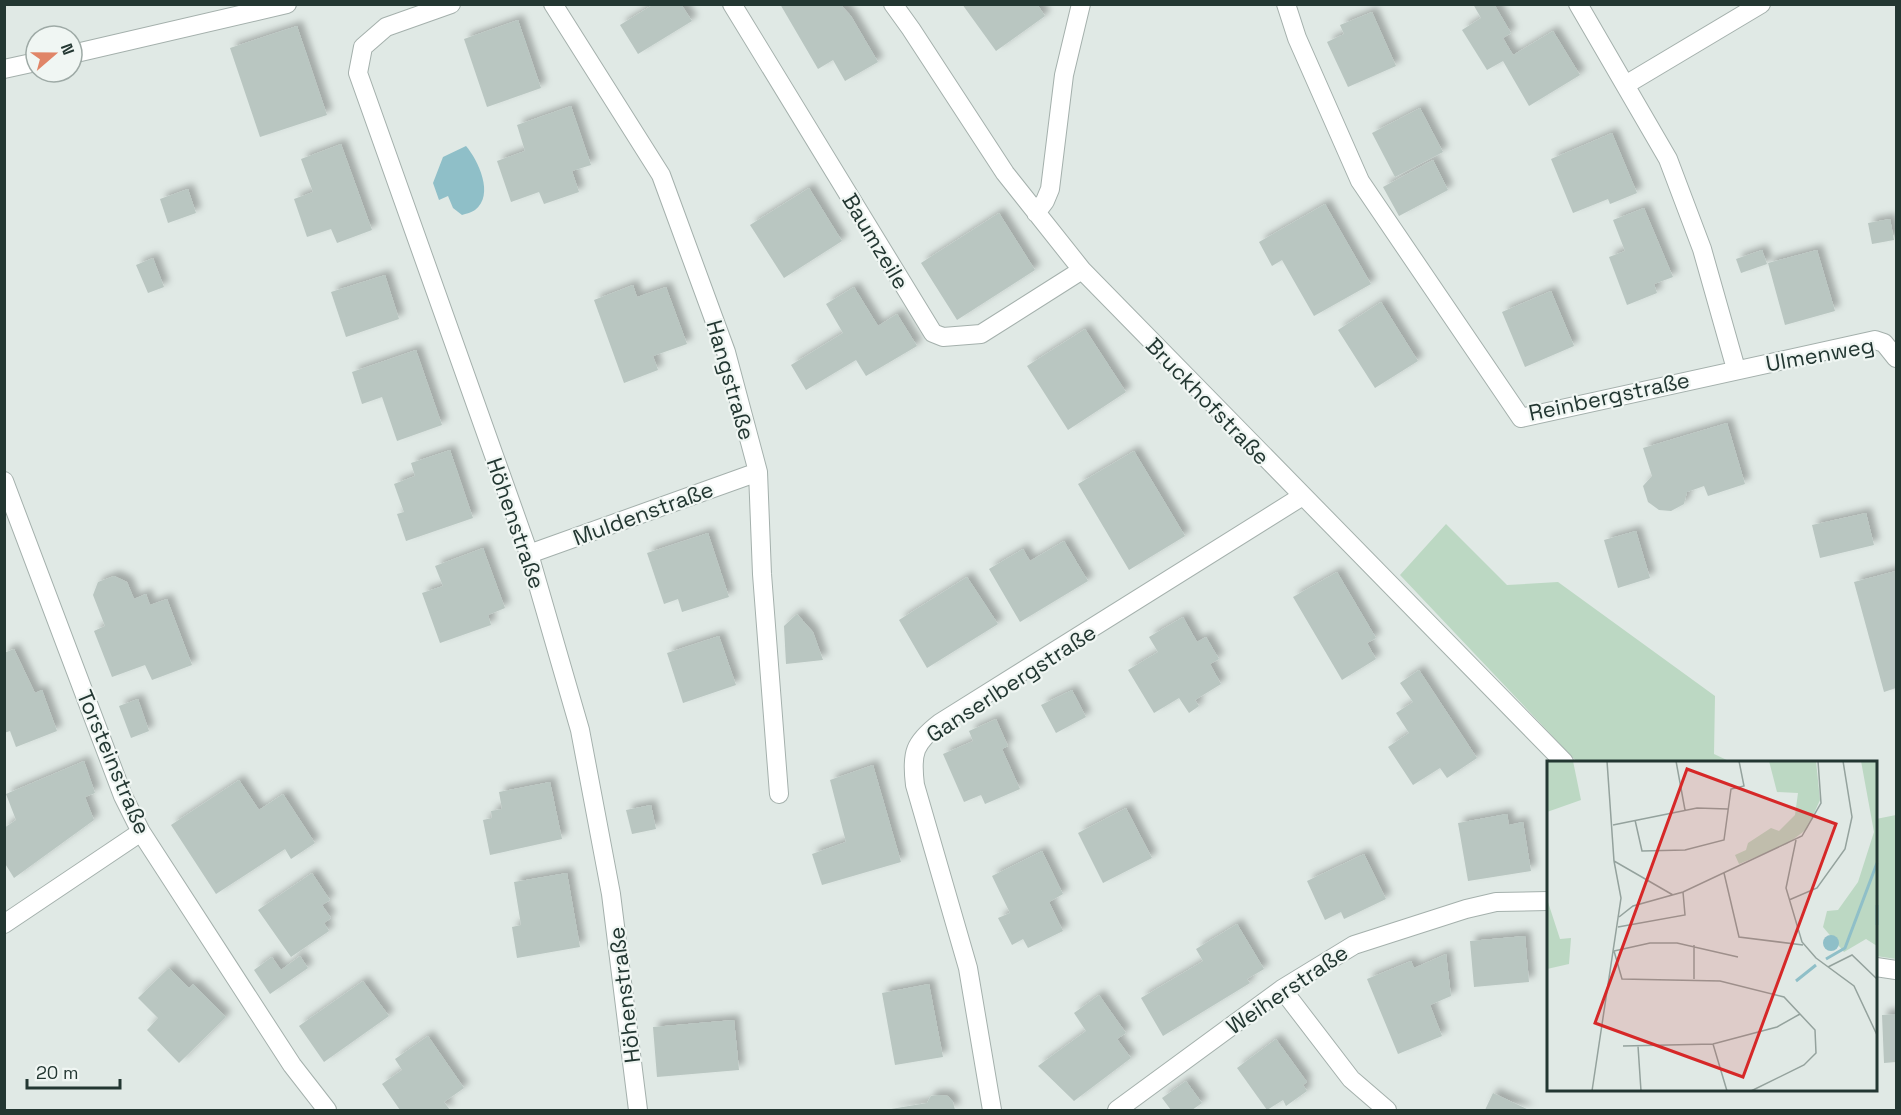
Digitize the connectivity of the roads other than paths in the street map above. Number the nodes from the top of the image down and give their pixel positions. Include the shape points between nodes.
1 (287, 4) edge
2 (451, 4) edge
3 (553, 4) edge
4 (732, 4) edge
5 (893, 4) edge
6 (1081, 4) edge
7 (1286, 4) edge
8 (1578, 4) edge
9 (1761, 4) edge
10 (84, 51) edge
11 (24, 65) edge
12 (4, 69) edge
13 (1627, 84) junction
14 (1036, 213) junction
15 (1082, 270) junction
16 (1896, 358) edge
17 (1736, 369) junction
18 (758, 472) junction
19 (4, 481) edge
20 (1301, 497) junction
21 (529, 554) junction
22 (1563, 761) edge
23 (779, 794) dead end
24 (141, 832) junction
25 (1547, 901) edge
26 (4, 924) edge
27 (1877, 967) edge
28 (1896, 970) edge
29 (1282, 990) junction
30 (327, 1110) edge
31 (638, 1110) edge
32 (992, 1110) edge
33 (1117, 1110) edge
34 (1387, 1110) edge

1 - 10 street
2 - 21 street, Höhenstraße via 386,27 363,47 358,73
3 - 18 street, Hangstraße via 661,175 726,352
4 - 15 street, Baumzeile via 933,333 943,337 981,334
5 - 14 street, Bruckhofstraße via 973,127
6 - 14 street via 1064,75 1050,189
7 - 17 street, Reinbergstraße via 1360,181 1521,418
8 - 13 street
9 - 13 street
11 - 12 street
13 - 17 street via 1671,169 1702,249
14 - 15 street, Bruckhofstraße
15 - 20 street, Bruckhofstraße
16 - 17 street, Ulmenweg via 1884,343 1875,340
18 - 21 street, Muldenstraße
18 - 23 street, Hangstraße
19 - 24 street, Torsteinstraße via 119,785
20 - 22 street, Bruckhofstraße
20 - 32 street, Ganserlbergstraße via 940,723 917,745 913,764 915,785 968,968
21 - 31 street, Höhenstraße via 580,730 611,894
24 - 26 street
24 - 30 street, Torsteinstraße via 292,1065
25 - 29 street, Weiherstraße via 1496,902 1389,932 1354,945
27 - 28 street
29 - 33 street, Weiherstraße
29 - 34 street via 1351,1079

